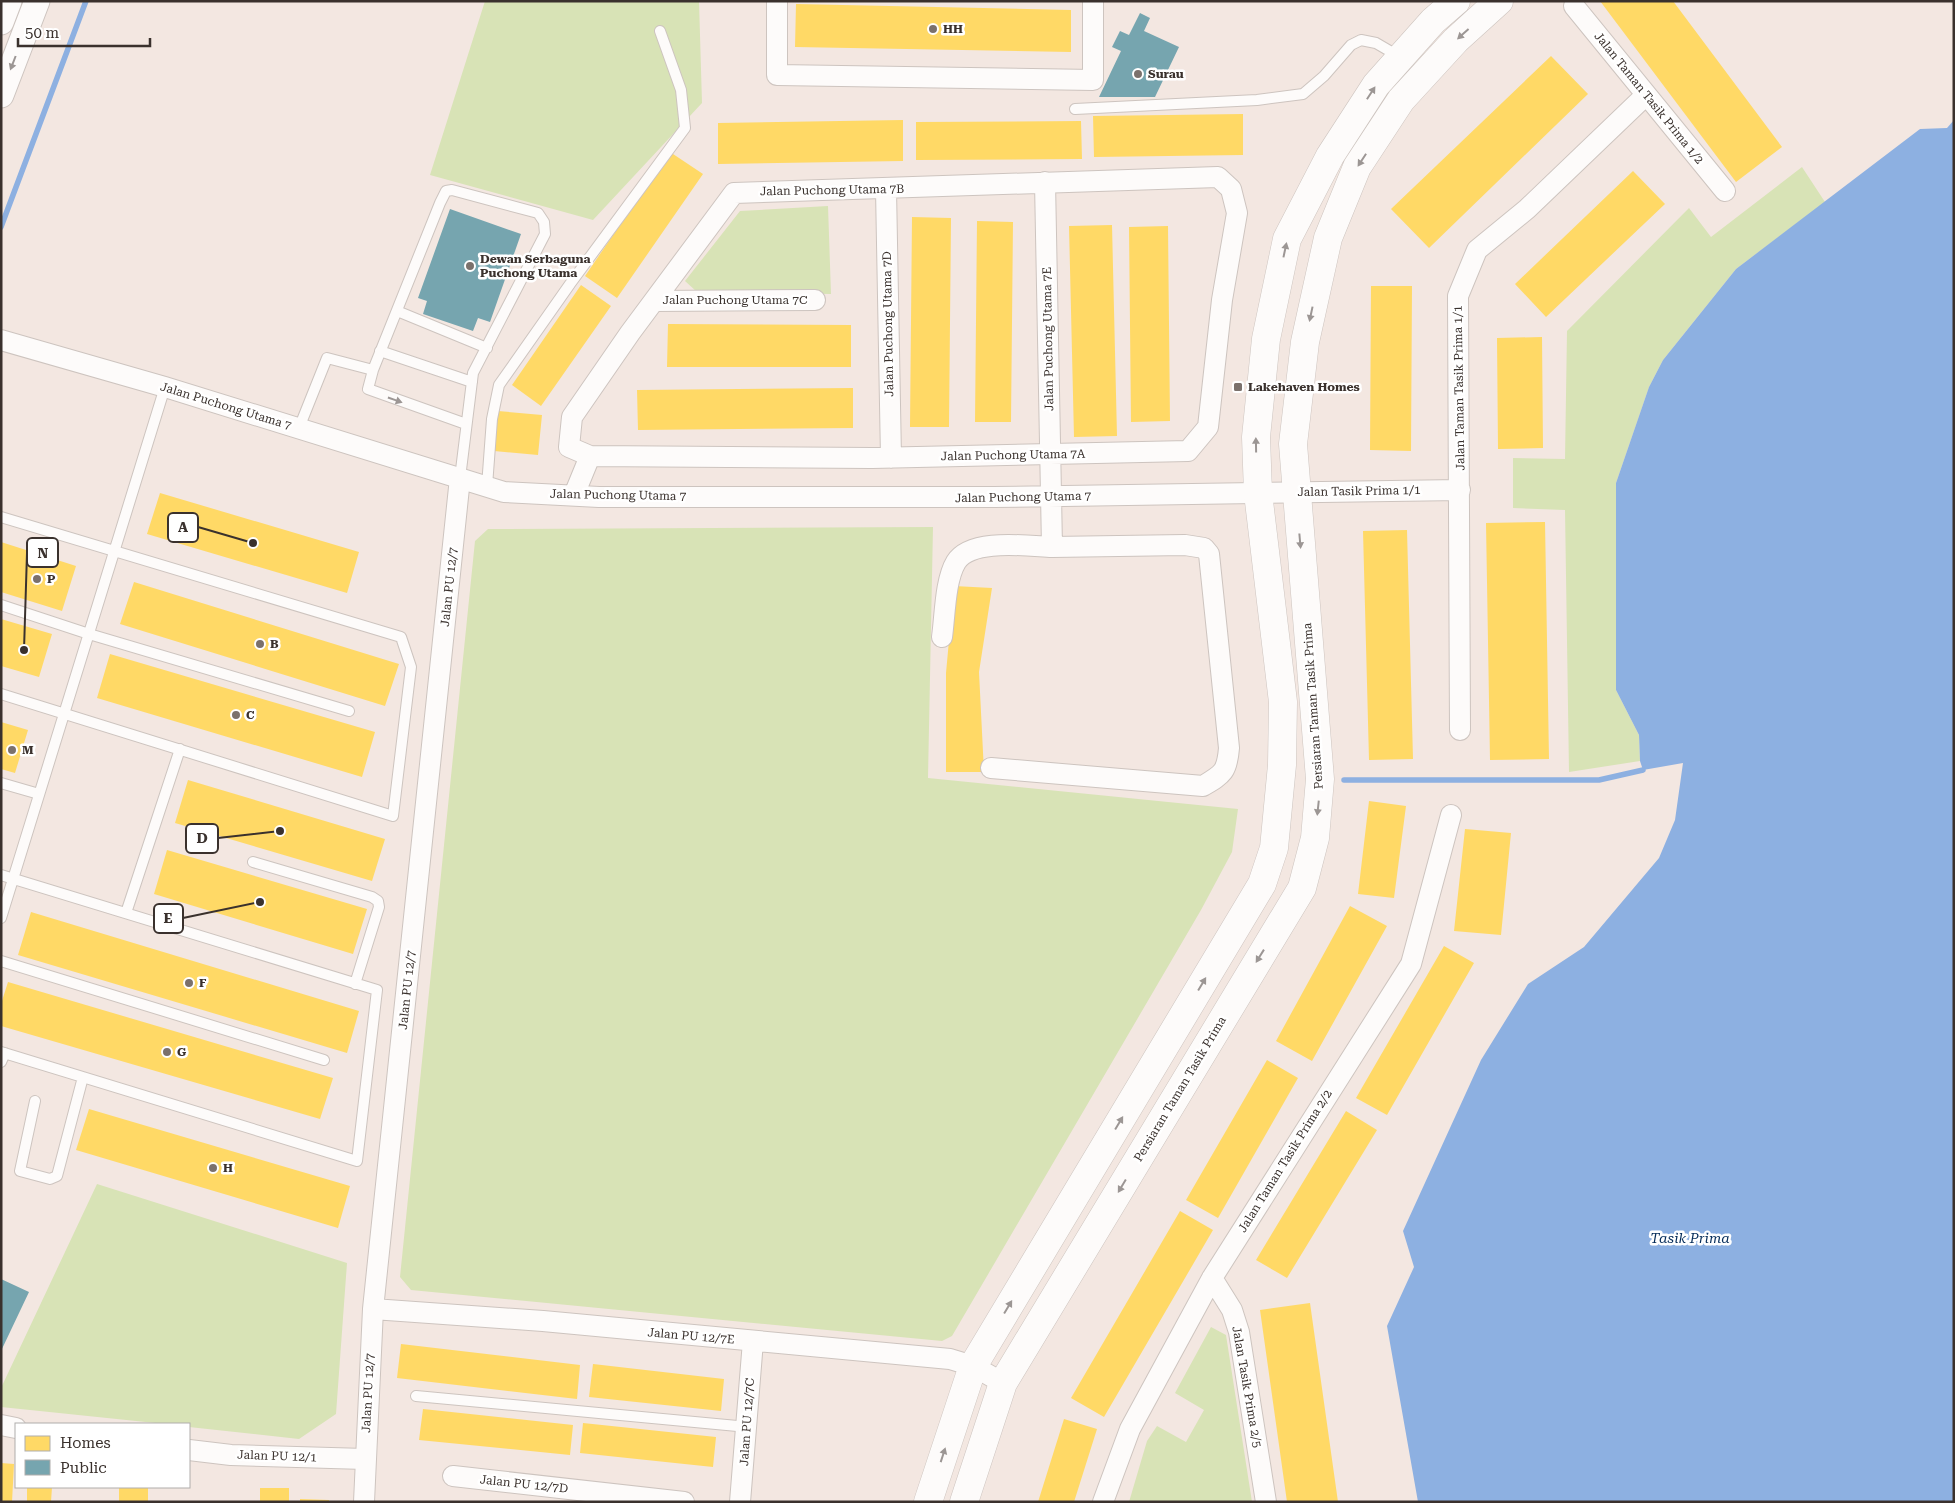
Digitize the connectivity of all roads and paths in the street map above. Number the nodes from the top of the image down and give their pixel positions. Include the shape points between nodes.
1 (9, 1) edge
2 (37, 1) edge
3 (777, 1) edge
4 (1094, 1) edge
5 (1456, 1) edge
6 (1499, 1) edge
7 (1574, 6) dead end
8 (1, 22) edge
9 (660, 31) dead end
10 (1400, 58) junction
11 (1646, 94) junction
12 (1, 95) edge
13 (1075, 109) dead end
14 (1045, 182) junction
15 (886, 189) junction
16 (1725, 191) dead end
17 (1237, 213) joint
18 (654, 300) junction
19 (815, 300) dead end
20 (397, 311) junction
21 (1, 340) edge
22 (488, 348) junction
23 (380, 351) junction
24 (373, 370) junction
25 (472, 382) junction
26 (165, 387) junction
27 (466, 424) junction
28 (299, 428) junction
29 (1049, 454) junction
30 (590, 456) junction
31 (891, 458) junction
32 (460, 478) junction
33 (487, 486) junction
34 (1460, 490) junction
35 (1296, 492) junction
36 (1258, 493) junction
37 (574, 496) junction
38 (1050, 497) junction
39 (1, 517) edge
40 (1052, 547) junction
41 (115, 550) junction
42 (1, 605) edge
43 (89, 634) junction
44 (942, 637) dead end
45 (1, 694) edge
46 (349, 711) dead end
47 (65, 712) junction
48 (1460, 730) dead end
49 (180, 749) junction
50 (991, 768) dead end
51 (1, 783) edge
52 (39, 794) junction
53 (1451, 815) dead end
54 (253, 862) dead end
55 (1, 875) edge
56 (13, 879) junction
57 (126, 914) junction
58 (1, 918) edge
59 (1, 961) edge
60 (355, 984) junction
61 (2, 1056) edge
62 (324, 1060) dead end
63 (83, 1077) junction
64 (35, 1102) dead end
65 (1212, 1278) junction
66 (373, 1309) junction
67 (753, 1342) junction
68 (972, 1366) junction
69 (1003, 1382) junction
70 (416, 1396) dead end
71 (1, 1426) edge
72 (15, 1428) edge
73 (748, 1428) junction
74 (190, 1450) edge
75 (365, 1459) junction
76 (453, 1476) dead end
77 (364, 1502) edge
78 (684, 1502) edge
79 (740, 1502) edge
80 (928, 1502) edge
81 (964, 1502) edge
82 (1103, 1502) edge
83 (1266, 1502) edge

1 - 8 street
2 -> 12 street
3 - 4 street via 777,75 1093,80
5 - 10 main road
6 -> 35 main road, Persiaran Taman Tasik Prima via 1456,40 1401,100 1358,167 1328,238 1305,342 1293,444
7 - 11 street, Jalan Taman Tasik Prima 1/2
9 - 33 lane via 681,90 685,128 499,385 492,418
10 - 13 lane via 1376,43 1362,40 1351,45 1303,94 1248,101
36 -> 10 main road via 1256,436 1266,338 1287,239 1330,156 1376,85
11 - 16 street, Jalan Taman Tasik Prima 1/2
11 - 34 street, Jalan Taman Tasik Prima 1/1 via 1527,209 1477,250 1458,296
14 - 15 street, Jalan Puchong Utama 7B
14 - 17 street, Jalan Puchong Utama 7B via 1218,177 1231,189
14 - 29 street, Jalan Puchong Utama 7E
15 - 18 street, Jalan Puchong Utama 7B via 734,193
15 - 31 street, Jalan Puchong Utama 7D
17 - 29 street, Jalan Puchong Utama 7A via 1222,300 1208,427 1188,451
18 - 19 street, Jalan Puchong Utama 7C
18 - 30 street, Jalan Puchong Utama 7B via 572,417 569,447
20 - 22 lane
20 - 22 lane via 446,191 538,213 544,222 545,234
20 - 23 lane
21 - 26 street, Jalan Puchong Utama 7
22 - 25 lane via 473,373
23 - 24 lane
23 - 25 lane
24 -> 27 lane via 368,389
24 - 28 lane via 328,358
25 - 27 lane
26 - 28 street, Jalan Puchong Utama 7
26 - 41 lane
27 - 32 lane
28 - 32 street, Jalan Puchong Utama 7
29 - 31 street, Jalan Puchong Utama 7A
29 - 38 street, Jalan Puchong Utama 7E
30 - 31 street, Jalan Puchong Utama 7A
30 - 37 street
32 - 33 street, Jalan Puchong Utama 7
32 - 66 street, Jalan PU 12/7
33 - 37 street, Jalan Puchong Utama 7 via 504,492
34 - 35 street, Jalan Tasik Prima 1/1
34 - 48 street, Jalan Taman Tasik Prima 1/1
35 - 36 street, Jalan Tasik Prima 1/1
35 -> 69 main road, Persiaran Taman Tasik Prima via 1320,780 1315,838 1302,888
36 - 38 street, Jalan Puchong Utama 7
68 -> 36 main road via 1262,884 1274,848 1282,765 1283,702
37 - 38 street, Jalan Puchong Utama 7
38 - 40 street, Jalan Puchong Utama 7E
39 - 41 lane
40 - 44 street via 974,548 957,560 950,577
40 - 50 street via 1185,545 1204,548 1209,554 1230,748 1228,764 1224,772 1203,786
41 - 43 lane
41 - 49 lane via 401,637 411,667 393,816
42 - 43 lane
43 - 46 lane
43 - 47 lane
45 - 47 lane
47 - 49 lane
47 - 52 lane
49 - 57 lane
51 - 52 lane
52 - 56 lane
53 - 65 street, Jalan Taman Tasik Prima 2/2 via 1411,964
54 - 60 lane via 378,901 379,907
55 - 56 lane
56 - 57 lane
56 - 58 lane
57 - 60 lane
59 - 62 lane
60 - 63 lane via 377,990 358,1162
61 - 63 lane
63 - 64 lane via 57,1176 50,1179 20,1170
65 - 82 street, Jalan Taman Tasik Prima 2/2 via 1130,1429
65 - 83 street, Jalan Tasik Prima 2/5 via 1232,1310 1239,1332
66 - 67 street, Jalan PU 12/7E via 542,1321
66 - 75 street, Jalan PU 12/7
67 - 68 street, Jalan PU 12/7E via 950,1359
67 - 73 street, Jalan PU 12/7C
68 - 69 street, Jalan PU 12/7E
80 -> 68 main road
69 - 81 main road, Persiaran Taman Tasik Prima
70 - 73 lane
71 - 72 street
73 - 79 street, Jalan PU 12/7C
74 - 75 street, Jalan PU 12/1 via 231,1455
75 - 77 street, Jalan PU 12/7
76 - 78 street, Jalan PU 12/7D

